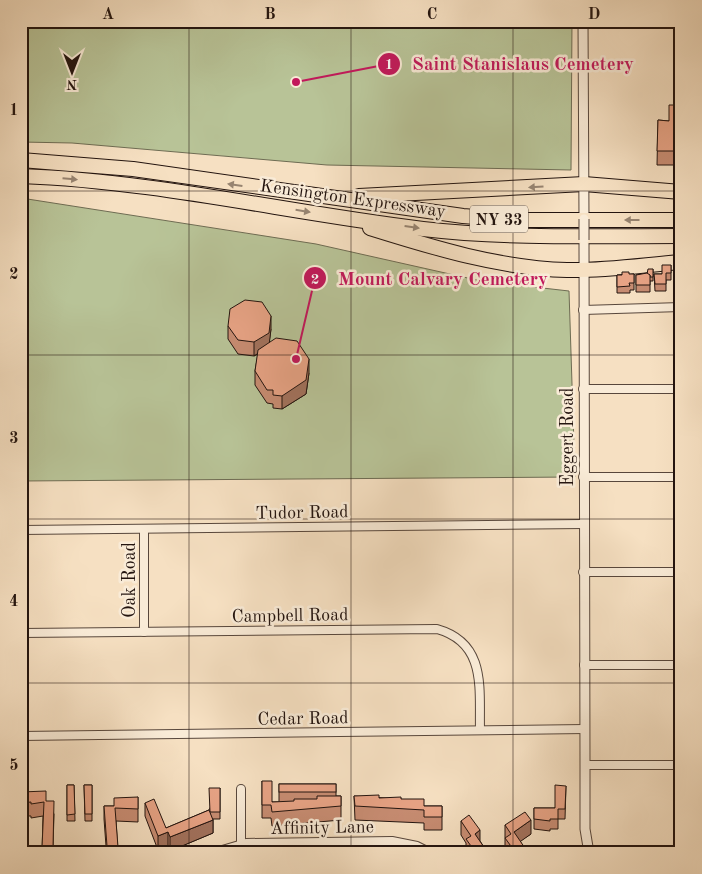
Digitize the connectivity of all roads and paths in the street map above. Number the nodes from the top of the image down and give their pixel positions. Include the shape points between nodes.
1 (584, 21) edge
2 (21, 160) edge
3 (21, 176) edge
4 (584, 188) junction
5 (681, 192) edge
6 (318, 197) junction
7 (329, 215) junction
8 (681, 220) edge
9 (681, 236) edge
10 (681, 262) edge
11 (584, 269) junction
12 (681, 307) edge
13 (583, 310) junction
14 (583, 389) junction
15 (681, 389) edge
16 (681, 476) edge
17 (583, 477) junction
18 (583, 524) junction
19 (144, 529) junction
20 (21, 530) edge
21 (584, 572) junction
22 (681, 572) edge
23 (144, 632) junction
24 (21, 633) edge
25 (584, 665) junction
26 (681, 665) edge
27 (585, 729) junction
28 (480, 730) junction
29 (21, 736) edge
30 (585, 765) junction
31 (681, 765) edge
32 (241, 789) dead end
33 (241, 843) junction
34 (588, 852) edge
35 (212, 853) edge
36 (432, 853) edge

1 - 4 street, Eggert Road
6 -> 2 highway, Kensington Expressway / NY 33 via 133,169
3 -> 7 highway, Kensington Expressway / NY 33 via 139,186
4 - 5 highway
4 -> 6 highway
4 - 11 street, Eggert Road, bridge
8 -> 6 highway, Kensington Expressway / NY 33 via 505,219
7 -> 9 highway, Kensington Expressway / NY 33 via 424,229 532,236
7 - 11 highway via 429,246 502,264 541,269
10 - 11 highway
11 - 13 street, Eggert Road
12 - 13 street
13 - 14 street, Eggert Road
14 - 15 street
14 - 17 street, Eggert Road
16 - 17 street
17 - 18 street, Eggert Road
18 - 19 street, Tudor Road
18 - 21 street, Eggert Road
19 - 20 street, Tudor Road
19 - 23 street, Oak Road
21 - 22 street
21 - 25 street, Eggert Road
23 - 24 street, Campbell Road
23 - 28 street, Campbell Road via 428,628 446,631 468,648 477,665
25 - 26 street
25 - 27 street, Eggert Road
27 - 28 street, Cedar Road
27 - 30 street, Eggert Road
28 - 29 street, Cedar Road
30 - 31 street
30 - 34 street, Eggert Road
32 - 33 street
33 - 35 street, Affinity Lane
33 - 36 street, Affinity Lane via 392,841

